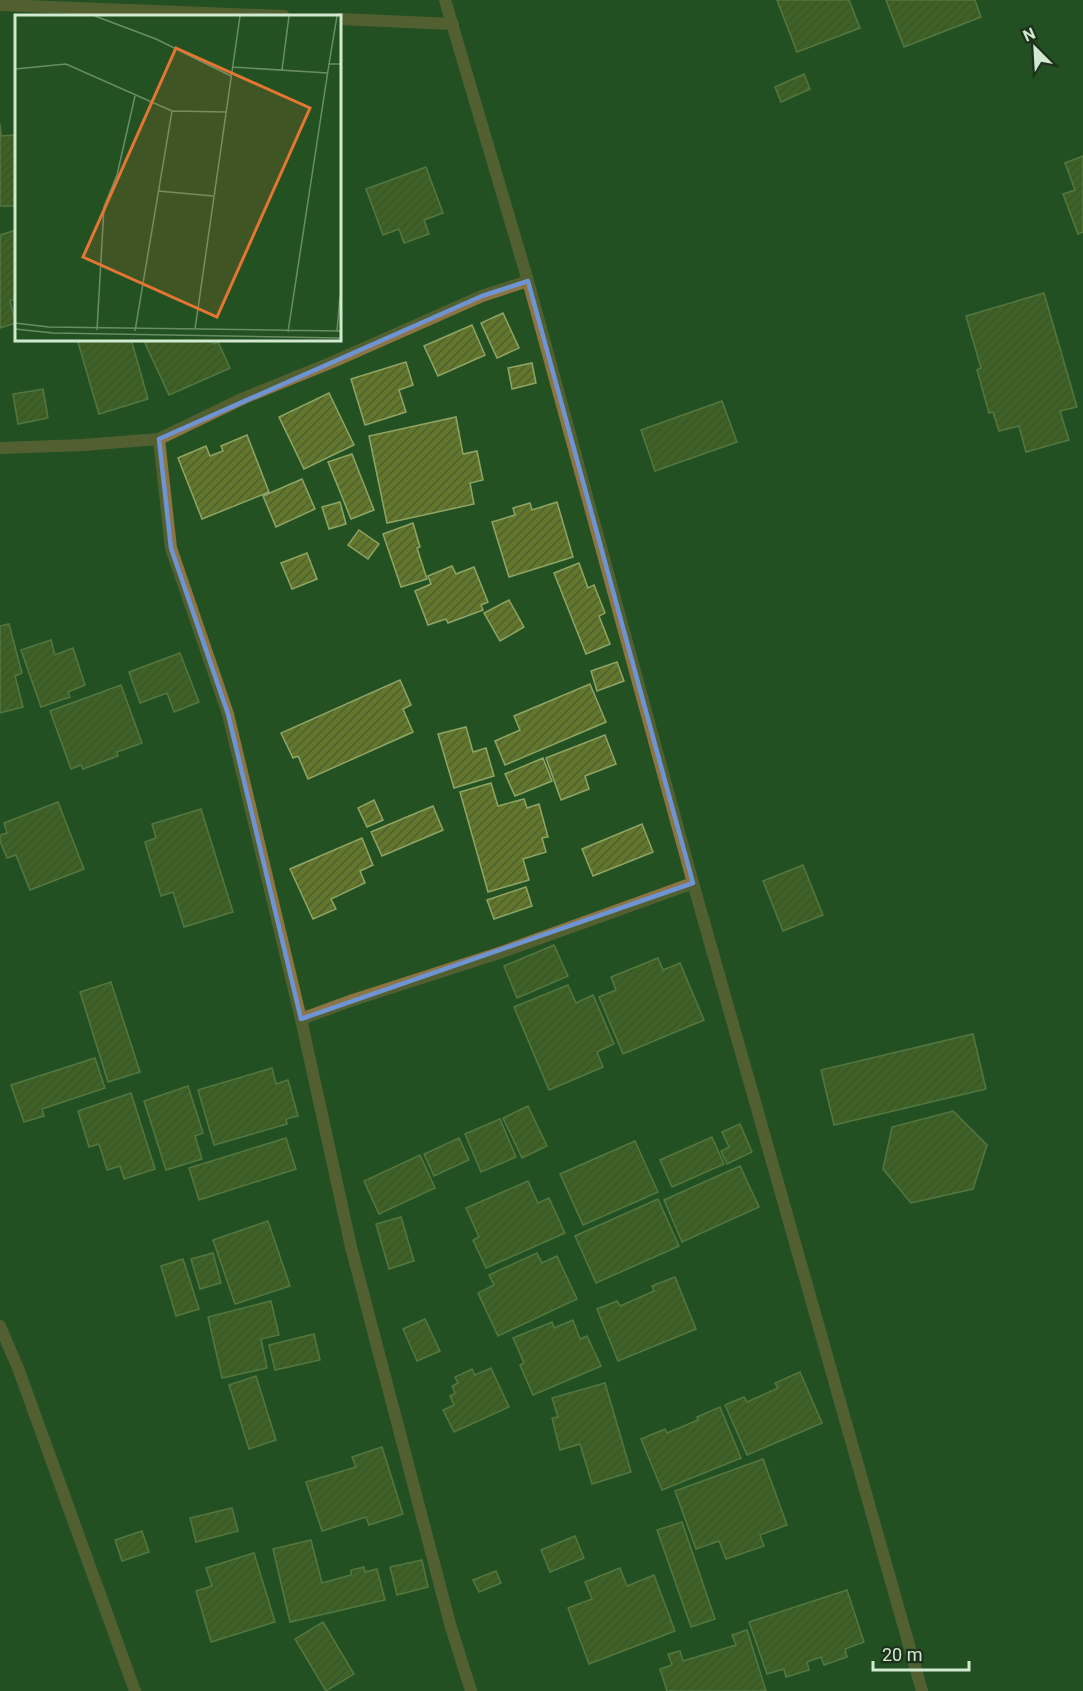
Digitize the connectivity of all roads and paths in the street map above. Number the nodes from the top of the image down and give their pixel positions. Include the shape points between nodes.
1 (445, 0) edge
2 (0, 5) edge
3 (258, 15) edge
4 (340, 19) edge
5 (453, 24) junction
6 (528, 281) junction
7 (159, 439) junction
8 (0, 448) edge
9 (693, 883) junction
10 (301, 1019) junction
11 (0, 1326) edge
12 (135, 1691) edge
13 (471, 1691) edge
14 (922, 1691) edge

1 - 5 street
2 - 3 street
4 - 5 street
5 - 6 street
6 - 7 street via 482,296 244,398
6 - 9 street
7 - 8 street
7 - 10 street via 171,548 228,714
9 - 10 street
9 - 14 street
10 - 13 street via 351,1247
11 - 12 street

